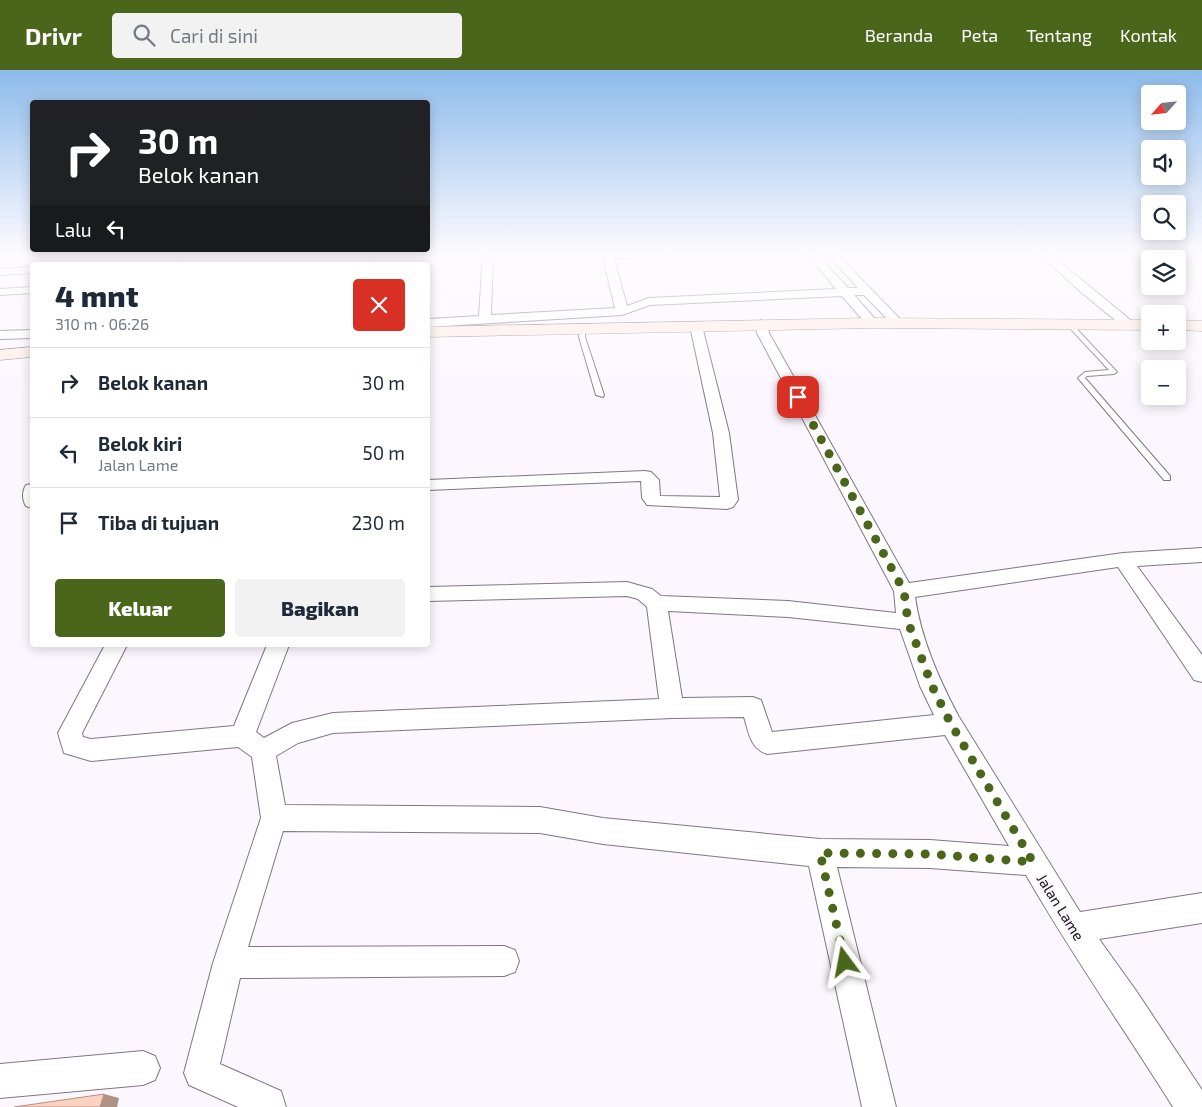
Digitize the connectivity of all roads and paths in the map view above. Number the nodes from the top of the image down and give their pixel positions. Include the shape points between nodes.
1 (486, 302) edge
2 (620, 302) edge
3 (648, 302) edge
4 (855, 302) edge
5 (877, 302) edge
6 (1101, 302) edge
7 (622, 311) junction
8 (485, 319) junction
9 (897, 322) junction
10 (430, 323) edge
11 (872, 323) junction
12 (761, 324) junction
13 (1070, 324) junction
14 (1128, 324) junction
15 (1141, 325) edge
16 (1186, 325) edge
17 (696, 326) junction
18 (1202, 326) edge
19 (582, 328) junction
20 (430, 332) edge
21 (30, 334) edge
22 (0, 336) edge
23 (30, 352) edge
24 (0, 355) edge
25 (600, 396) dead end
26 (1167, 478) dead end
27 (430, 485) edge
28 (1202, 555) edge
29 (1123, 560) junction
30 (904, 591) junction
31 (430, 594) edge
32 (657, 604) junction
33 (908, 622) junction
34 (115, 647) edge
35 (277, 647) edge
36 (1202, 673) edge
37 (672, 708) junction
38 (951, 724) junction
39 (252, 744) junction
40 (274, 818) junction
41 (820, 853) junction
42 (1033, 862) junction
43 (1202, 908) edge
44 (1074, 928) junction
45 (504, 961) dead end
46 (228, 963) junction
47 (143, 1068) dead end
48 (0, 1081) edge
49 (269, 1107) edge
50 (879, 1107) edge
51 (1193, 1107) edge

1 - 8 street
2 - 7 street
3 - 7 street
4 - 11 street
5 - 9 street
6 - 14 street
7 - 8 street
8 - 10 street
9 - 11 main road
9 - 13 main road
11 - 12 main road
12 - 17 main road
12 - 30 street, Jalan Lame via 777,360
13 - 14 main road
13 - 26 lane via 1114,372 1085,374 1081,378
14 - 15 main road
16 - 18 main road
17 - 19 main road
17 - 27 street via 721,433 727,504 653,501 651,480 645,476
19 - 20 main road
19 - 25 lane
21 - 22 street
23 - 24 main road
28 - 29 street
29 - 30 street
29 - 36 street
30 - 33 street, Jalan Lame
31 - 32 street via 627,590 645,594
32 - 33 street via 788,608
32 - 37 street
33 - 38 street, Jalan Lame via 932,686
34 - 39 street via 70,733 73,745 91,750
35 - 39 street
37 - 38 street via 753,707 762,738 767,743
37 - 39 street via 333,723
38 - 42 street, Jalan Lame
39 - 40 street
40 - 41 street via 540,820 603,830
40 - 46 street
41 - 42 street via 930,854
41 - 50 street
42 - 44 street, Jalan Lame
43 - 44 street
44 - 51 street, Jalan Lame
45 - 46 street
46 - 49 street via 201,1073 269,1102
47 - 48 street

